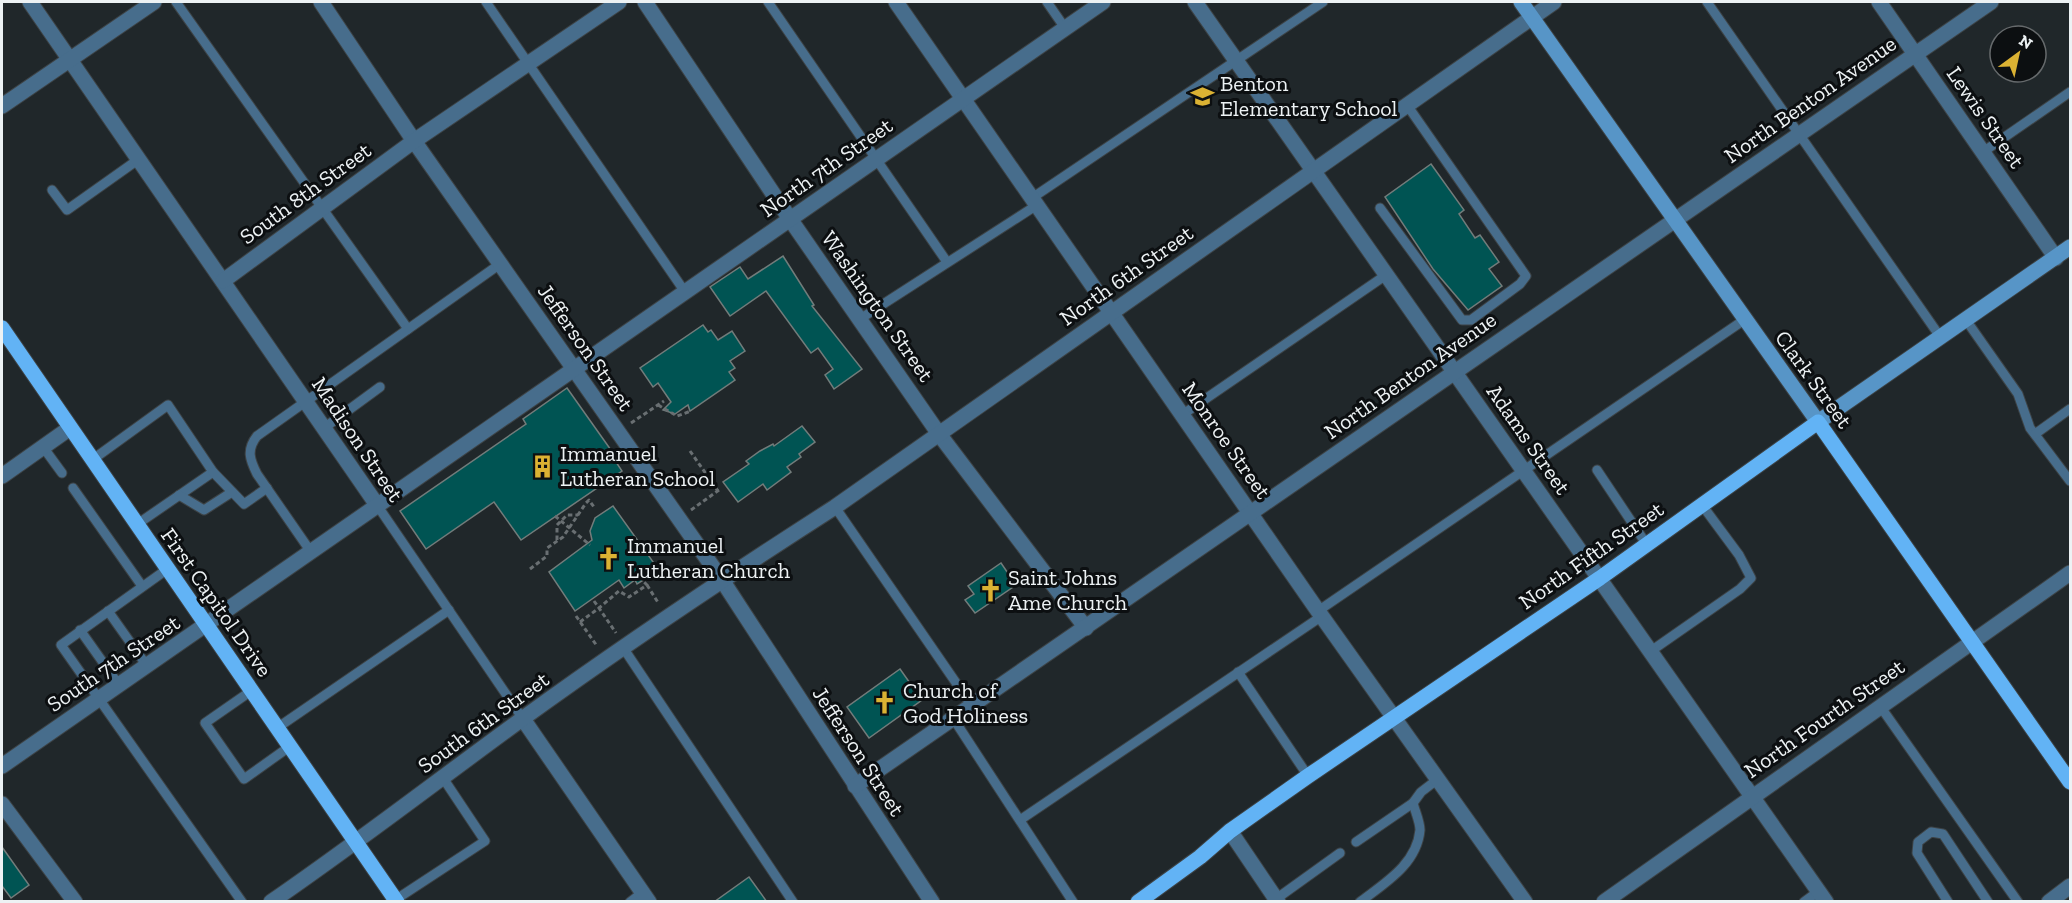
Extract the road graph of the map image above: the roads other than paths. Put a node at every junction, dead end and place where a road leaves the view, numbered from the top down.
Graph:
1 (30, 2) edge
2 (154, 2) edge
3 (176, 2) edge
4 (321, 2) edge
5 (486, 2) edge
6 (619, 2) edge
7 (645, 2) edge
8 (768, 2) edge
9 (896, 2) edge
10 (1047, 2) edge
11 (1103, 2) edge
12 (1195, 2) edge
13 (1323, 2) edge
14 (1521, 2) edge
15 (1554, 2) edge
16 (1707, 2) edge
17 (1880, 2) edge
18 (1991, 2) edge
19 (1532, 17) junction
20 (1065, 28) junction
21 (1915, 54) junction
22 (71, 60) junction
23 (1236, 60) junction
24 (528, 62) junction
25 (2070, 92) edge
26 (963, 99) junction
27 (1407, 105) junction
28 (2, 106) edge
29 (1798, 135) junction
30 (414, 141) junction
31 (1983, 152) junction
32 (139, 159) junction
33 (876, 160) junction
34 (1313, 170) junction
35 (52, 190) dead end
36 (1034, 201) junction
37 (1380, 208) dead end
38 (321, 209) junction
39 (790, 219) junction
40 (1674, 221) junction
41 (2070, 248) edge
42 (2056, 258) junction
43 (947, 262) junction
44 (500, 264) junction
45 (1386, 275) junction
46 (223, 281) junction
47 (685, 292) junction
48 (1111, 313) junction
49 (860, 319) junction
50 (1744, 320) junction
51 (1966, 320) junction
52 (2, 328) edge
53 (408, 329) junction
54 (1941, 338) junction
55 (574, 370) junction
56 (1455, 372) junction
57 (380, 387) dead end
58 (305, 401) junction
59 (2070, 409) edge
60 (1182, 415) junction
61 (1818, 422) junction
62 (70, 428) junction
63 (324, 428) junction
64 (939, 434) junction
65 (2035, 434) junction
66 (43, 447) junction
67 (92, 460) junction
68 (1596, 470) dead end
69 (213, 472) junction
70 (1525, 472) junction
71 (62, 473) dead end
72 (2, 476) edge
73 (2070, 481) edge
74 (73, 488) dead end
75 (267, 488) junction
76 (232, 492) junction
77 (180, 495) junction
78 (377, 505) junction
79 (1702, 505) junction
80 (835, 507) junction
81 (1250, 513) junction
82 (136, 525) junction
83 (1647, 545) junction
84 (311, 552) junction
85 (166, 570) junction
86 (2070, 573) edge
87 (1600, 579) junction
88 (722, 580) junction
89 (142, 586) junction
90 (449, 610) junction
91 (108, 611) junction
92 (1320, 613) junction
93 (205, 627) junction
94 (1086, 628) junction
95 (80, 630) junction
96 (1972, 642) junction
97 (624, 649) junction
98 (1651, 651) junction
99 (147, 666) junction
100 (1238, 672) junction
101 (119, 685) junction
102 (251, 691) junction
103 (99, 698) junction
104 (972, 705) junction
105 (1880, 706) junction
106 (1394, 717) junction
107 (953, 718) junction
108 (523, 719) junction
109 (277, 728) junction
110 (290, 747) junction
111 (2, 766) edge
112 (1308, 776) junction
113 (443, 778) junction
114 (1438, 779) junction
115 (2070, 782) edge
116 (855, 786) junction
117 (1753, 795) junction
118 (1413, 803) junction
119 (2, 804) edge
120 (1020, 820) junction
121 (1230, 831) junction
122 (1356, 842) dead end
123 (356, 843) junction
124 (1340, 853) dead end
125 (2070, 886) edge
126 (1822, 896) edge
127 (646, 897) edge
128 (1277, 900) edge
129 (395, 901) edge
130 (75, 902) edge
131 (242, 902) edge
132 (272, 902) edge
133 (630, 902) edge
134 (793, 902) edge
135 (932, 902) edge
136 (1073, 902) edge
137 (1138, 902) edge
138 (1360, 902) edge
139 (1525, 902) edge
140 (1604, 902) edge
141 (1804, 902) edge
142 (1948, 902) edge
143 (1988, 902) edge
144 (2018, 902) edge
145 (2049, 902) edge

1 - 22 street, Madison Street
2 - 22 street
3 - 38 lane
4 - 30 street, Jefferson Street
5 - 24 lane
6 - 24 street, South 8th Street
7 - 39 street, Washington Street
8 - 33 lane
9 - 26 street, Monroe Street
10 - 20 lane
11 - 20 street, North 7th Street
12 - 23 street, Adams Street
13 - 23 lane
14 - 19 main road, Clark Street
15 - 19 street, North 6th Street
16 - 29 lane
17 - 21 street, Lewis Street
18 - 21 street, North Benton Avenue
19 - 27 street, North 6th Street
19 - 40 main road, Clark Street
20 - 26 street, North 7th Street
21 - 29 street, North Benton Avenue
21 - 31 street, Lewis Street
22 - 28 street
22 - 32 street, Madison Street
23 - 34 street, Adams Street
23 - 36 lane
24 - 30 street, South 8th Street
24 - 47 lane
25 - 31 lane
26 - 33 street, North 7th Street
26 - 36 street, Monroe Street
27 - 34 street, North 6th Street
27 - 37 lane
29 - 40 street, North Benton Avenue
29 - 54 lane
30 - 38 street, South 8th Street
30 - 44 street, Jefferson Street
31 - 42 street, Lewis Street
32 - 35 lane
32 - 46 street, Madison Street
33 - 39 street, North 7th Street
33 - 43 lane
34 - 45 street, Adams Street
34 - 48 street, North 6th Street
36 - 43 lane
36 - 48 street, Monroe Street
38 - 46 street, South 8th Street
38 - 53 lane
39 - 47 street, North 7th Street
39 - 49 street, Washington Street
40 - 50 main road, Clark Street
40 - 56 street, North Benton Avenue
41 - 42 main road, North Fifth Street
42 - 51 main road, North Fifth Street
43 - 49 lane
44 - 53 lane
44 - 55 street, Jefferson Street
45 - 56 street, Adams Street
45 - 60 lane
46 - 58 street, Madison Street
47 - 55 street, North 7th Street
48 - 60 street, Monroe Street
48 - 64 street, North 6th Street
49 - 64 street, Washington Street
50 - 61 main road, Clark Street
50 - 70 lane
51 - 54 main road, North Fifth Street
51 - 65 lane
52 - 62 main road, First Capitol Drive
53 - 58 lane
54 - 61 main road, North Fifth Street
55 - 78 street, South 7th Street
55 - 88 street, Jefferson Street
56 - 70 street, Adams Street
56 - 81 street, North Benton Avenue
57 - 63 lane
58 - 63 street, Madison Street
58 - 75 lane
59 - 65 lane
60 - 81 street, Monroe Street
61 - 79 main road, North Fifth Street
61 - 96 main road, Clark Street
62 - 66 street
62 - 67 main road, First Capitol Drive
63 - 78 street, Madison Street
64 - 80 street, North 6th Street
64 - 94 street, Washington Street
65 - 73 lane
66 - 71 lane
66 - 72 street
67 - 69 lane
67 - 82 main road, First Capitol Drive
68 - 83 lane
69 - 76 lane
69 - 77 lane
70 - 87 street, Adams Street
70 - 92 lane
74 - 89 lane
75 - 76 lane
75 - 84 lane
76 - 77 lane
77 - 82 lane
78 - 84 street, South 7th Street
78 - 90 lane, Madison Street
79 - 83 main road, North Fifth Street
79 - 98 lane
80 - 88 street, North 6th Street
80 - 104 lane
81 - 92 street, Monroe Street
81 - 94 street, North Benton Avenue
82 - 85 main road, First Capitol Drive
83 - 87 main road, North Fifth Street
84 - 93 street, South 7th Street
85 - 89 lane
85 - 93 main road, First Capitol Drive
86 - 96 street, North Fourth Street
87 - 98 street, Adams Street
87 - 106 main road, North Fifth Street
88 - 97 street, South 6th Street
88 - 116 street, Jefferson Street
89 - 91 lane
90 - 108 lane, Madison Street
90 - 109 lane
91 - 95 lane
91 - 99 lane
92 - 100 lane
92 - 106 street, Monroe Street
93 - 99 street, South 7th Street
93 - 102 main road, First Capitol Drive
94 - 104 street, North Benton Avenue
95 - 101 lane
95 - 103 lane
96 - 105 street, North Fourth Street
96 - 115 main road, Clark Street
97 - 108 street, South 6th Street
97 - 134 lane
98 - 117 street, Adams Street
99 - 101 street, South 7th Street
100 - 112 lane
100 - 120 lane
101 - 103 street, South 7th Street
102 - 109 main road, First Capitol Drive
102 - 110 lane
103 - 111 street, South 7th Street
103 - 131 lane
104 - 107 street, North Benton Avenue
105 - 117 street, North Fourth Street
105 - 144 lane
106 - 112 main road, North Fifth Street
106 - 114 street, Monroe Street
107 - 116 street, North Benton Avenue
107 - 120 lane
108 - 113 street, South 6th Street
108 - 127 street, Madison Street
109 - 110 main road, First Capitol Drive
110 - 123 main road, First Capitol Drive
112 - 121 main road, North Fifth Street
113 - 123 street, South 6th Street
113 - 129 lane
114 - 118 lane
114 - 139 street, Monroe Street
116 - 135 street, Jefferson Street
117 - 126 street, Adams Street
117 - 140 street, North Fourth Street
118 - 122 lane
118 - 138 lane
119 - 130 street
120 - 136 lane
121 - 128 street
121 - 137 main road, North Fifth Street
123 - 129 main road, First Capitol Drive
123 - 132 street, South 6th Street
124 - 128 lane
125 - 145 street
126 - 141 lane
127 - 133 lane
142 - 143 lane

